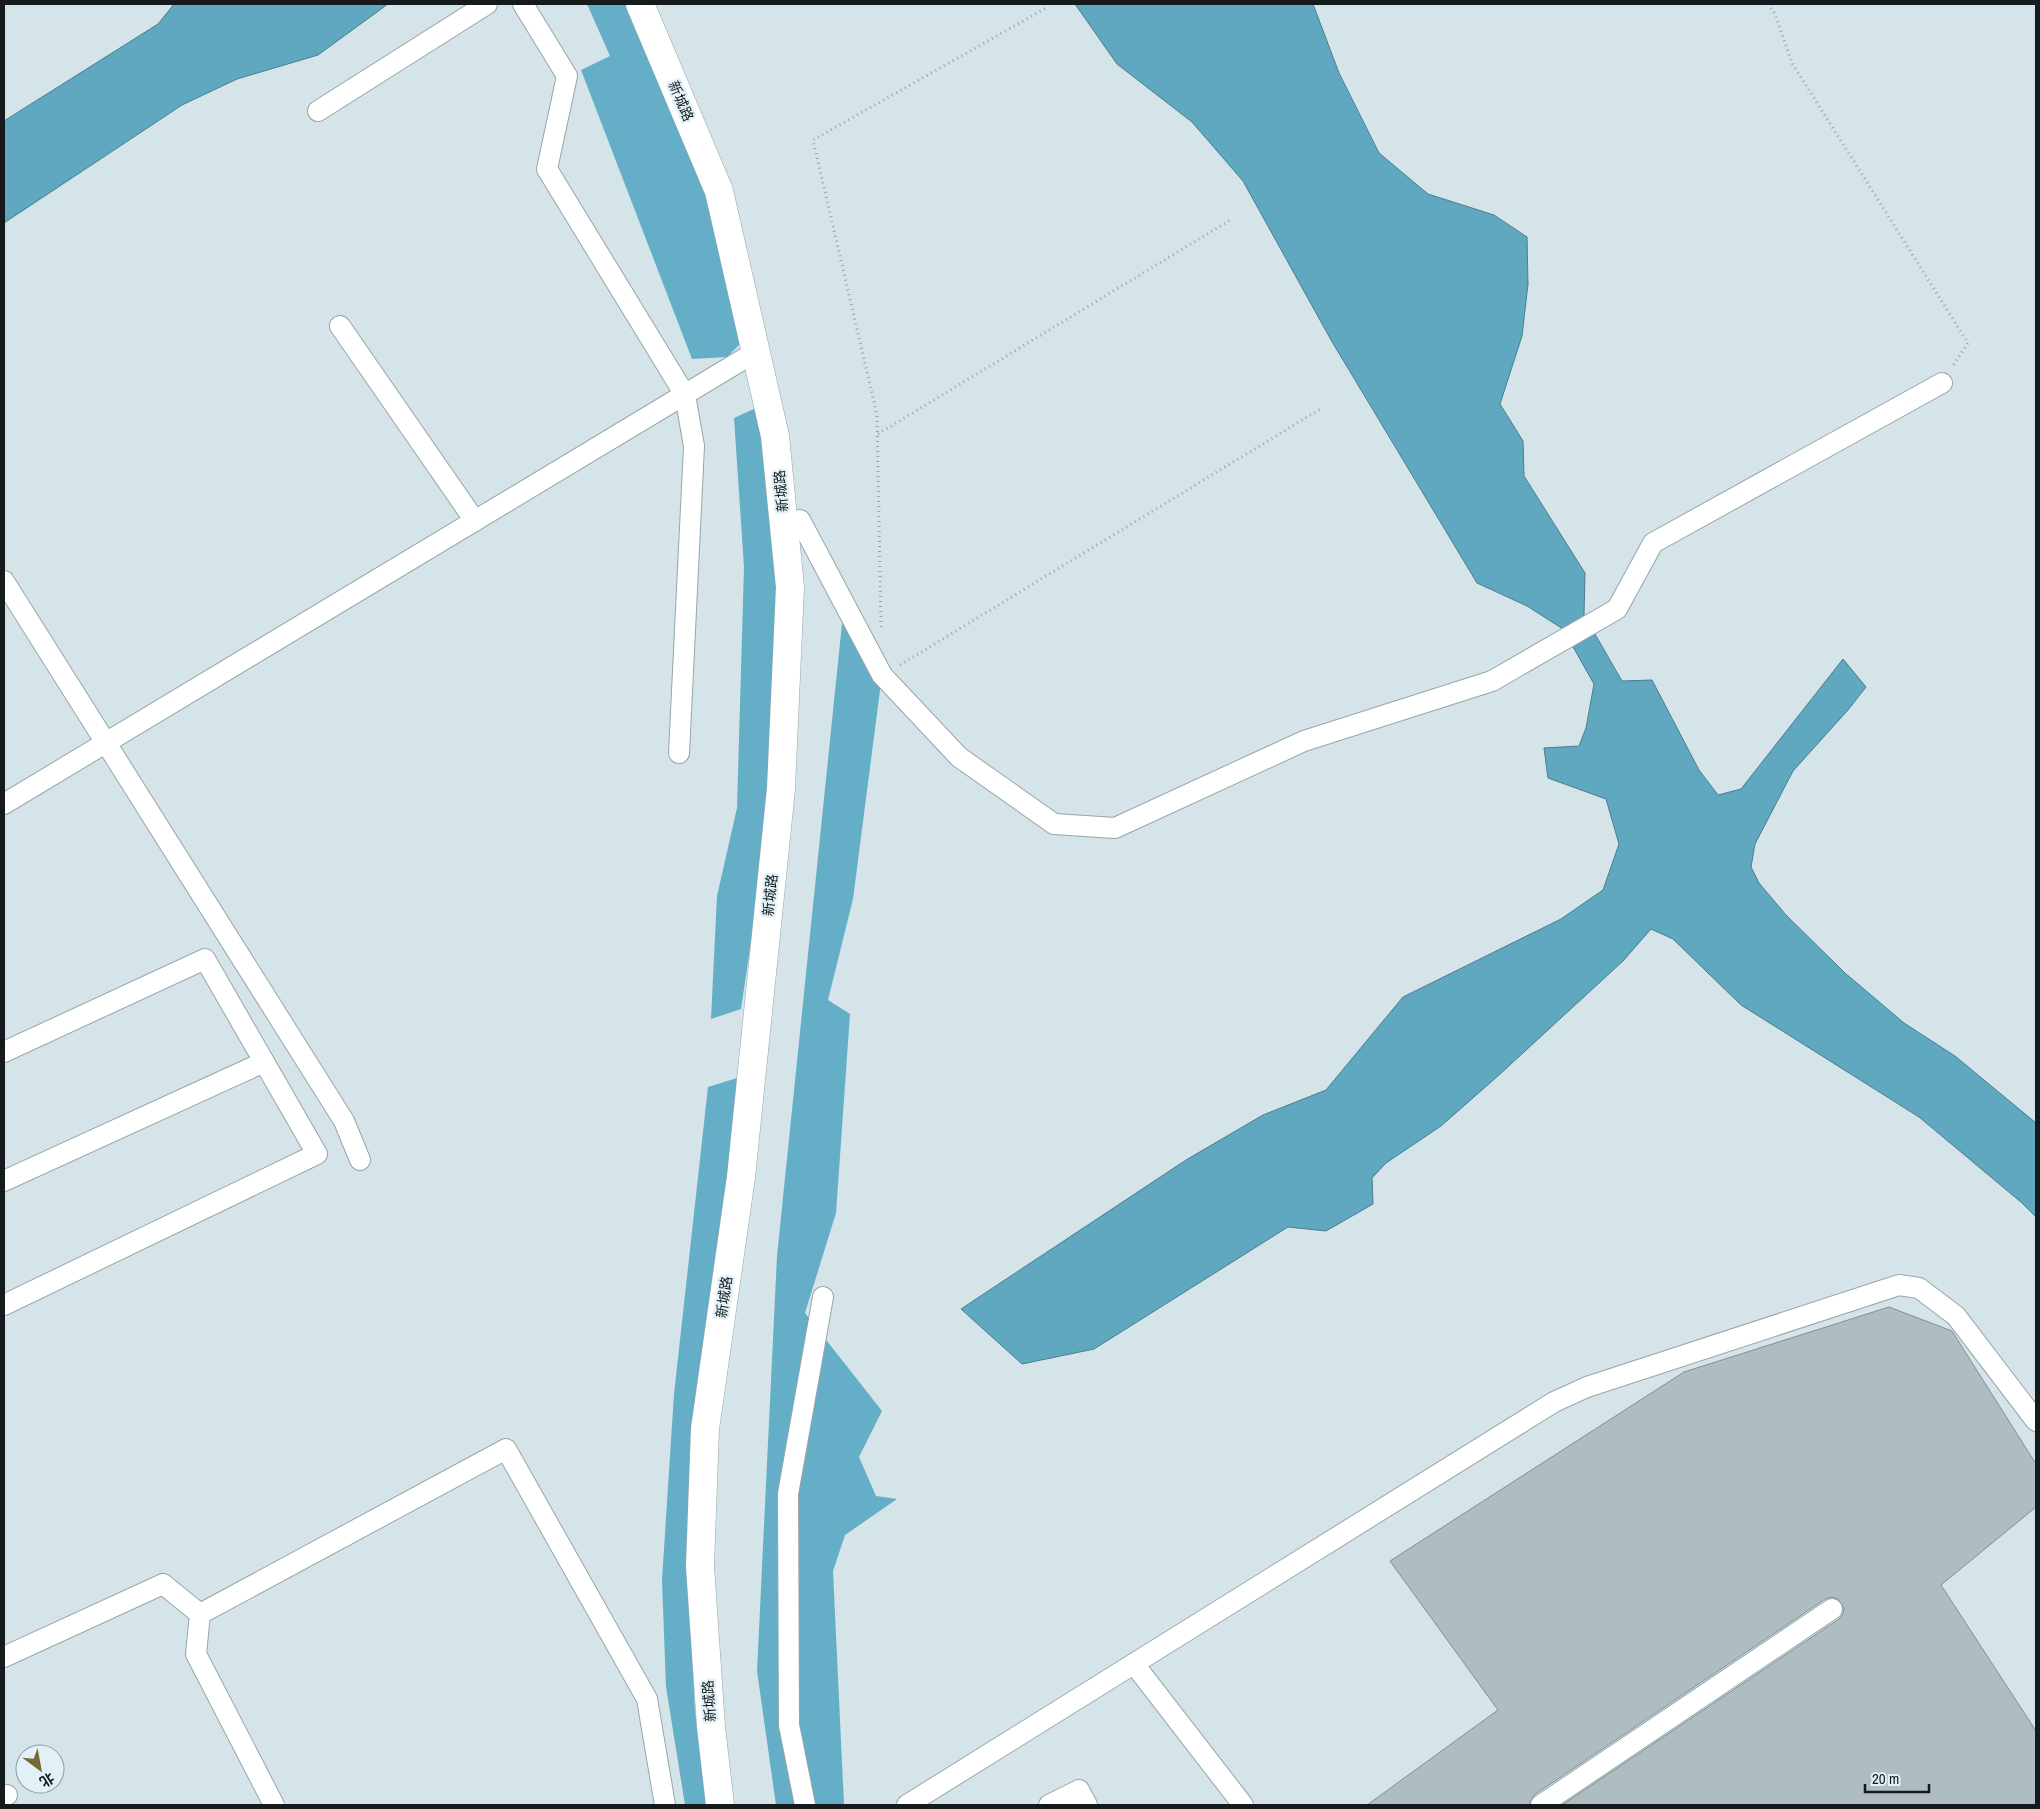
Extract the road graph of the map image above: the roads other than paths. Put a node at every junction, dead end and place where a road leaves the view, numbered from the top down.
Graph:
1 (487, 4) edge
2 (523, 4) edge
3 (640, 4) edge
4 (659, 4) edge
5 (318, 111) dead end
6 (340, 326) dead end
7 (757, 351) junction
8 (1942, 382) road end
9 (685, 395) junction
10 (800, 520) junction
11 (475, 521) junction
12 (4, 582) edge
13 (105, 743) junction
14 (679, 753) dead end
15 (4, 804) edge
16 (4, 1052) edge
17 (264, 1062) junction
18 (360, 1160) dead end
19 (4, 1181) edge
20 (823, 1297) dead end
21 (4, 1305) edge
22 (2036, 1421) edge
23 (1832, 1609) dead end
24 (200, 1614) junction
25 (4, 1657) edge
26 (1134, 1664) junction
27 (274, 1805) edge
28 (665, 1805) edge
29 (720, 1805) edge
30 (737, 1805) edge
31 (805, 1805) edge
32 (907, 1805) edge
33 (1049, 1805) edge
34 (1087, 1805) edge
35 (1243, 1805) edge
36 (1541, 1805) edge

1 - 5 street
2 - 9 street
3 - 7 main road, 新城路
4 - 10 main road, 新城路
6 - 11 street
7 - 9 street
7 - 29 main road, 新城路
8 - 10 street
9 - 11 street
9 - 14 street
10 - 30 main road, 新城路
11 - 13 street
12 - 13 street
13 - 15 street
13 - 18 street
16 - 17 street
17 - 19 street
17 - 21 street
20 - 31 street
22 - 26 street
23 - 36 street
24 - 25 street
24 - 27 street
24 - 28 street
26 - 32 street
26 - 35 street
33 - 34 street

